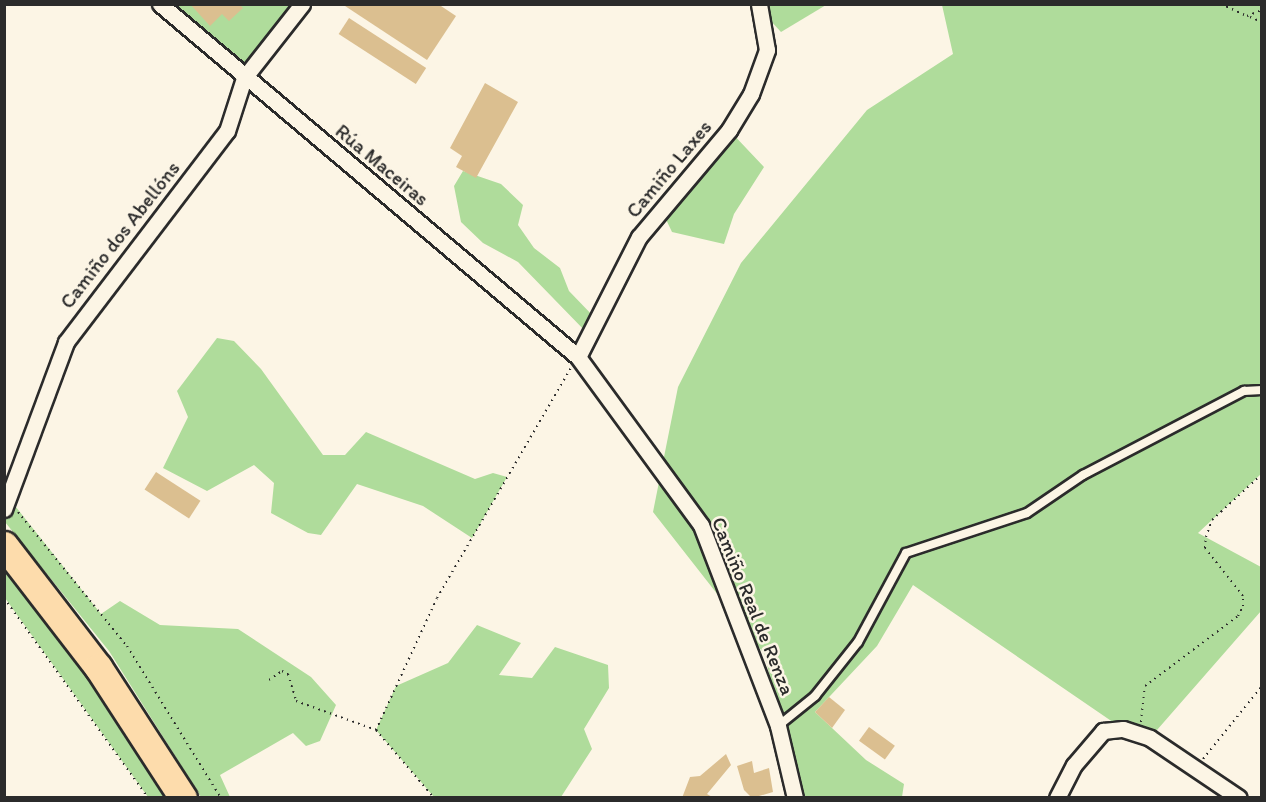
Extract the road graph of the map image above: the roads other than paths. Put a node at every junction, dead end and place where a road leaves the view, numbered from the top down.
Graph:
1 (160, 4) edge
2 (303, 4) edge
3 (759, 4) edge
4 (244, 78) junction
5 (578, 357) junction
6 (1262, 390) edge
7 (7, 503) edge
8 (4, 545) edge
9 (778, 726) junction
10 (183, 798) edge
11 (795, 798) edge
12 (1057, 798) edge
13 (1239, 798) edge

1 - 4 street, Rúa Maceiras
2 - 4 street, Camiño dos Abellóns
3 - 5 street, Camiño Laxes
4 - 5 street, Rúa Maceiras
4 - 7 street, Camiño dos Abellóns
5 - 9 street, Camiño Real de Renza
6 - 9 lane
8 - 10 highway
9 - 11 street, Camiño Real de Renza
12 - 13 street

